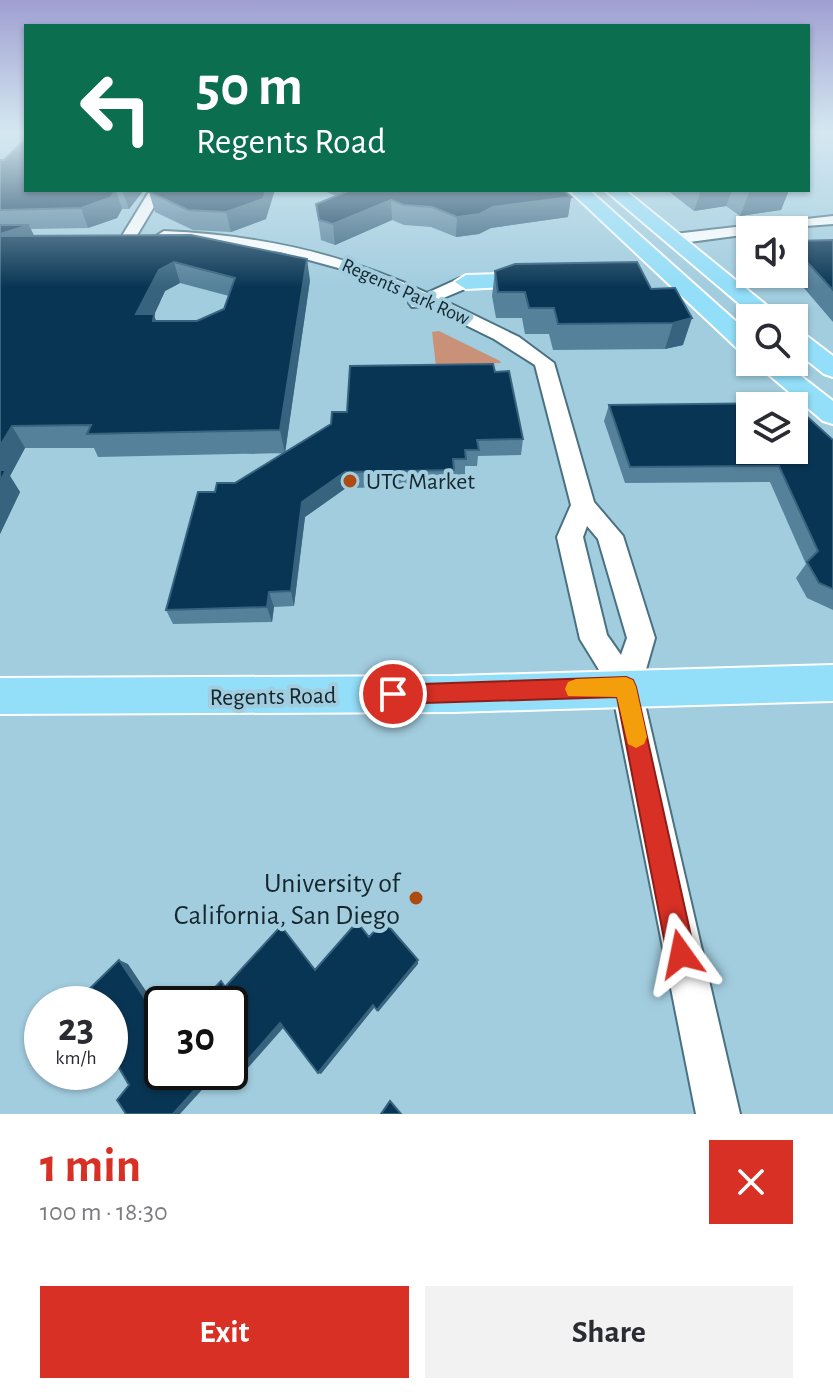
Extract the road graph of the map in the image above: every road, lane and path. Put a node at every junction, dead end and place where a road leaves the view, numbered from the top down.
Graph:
1 (156, 192) edge
2 (580, 192) edge
3 (616, 192) edge
4 (833, 220) edge
5 (833, 234) edge
6 (808, 237) edge
7 (674, 239) junction
8 (736, 246) edge
9 (691, 253) junction
10 (557, 274) edge
11 (641, 276) edge
12 (466, 282) joint
13 (681, 286) junction
14 (420, 302) junction
15 (753, 304) edge
16 (736, 335) edge
17 (808, 349) edge
18 (833, 369) edge
19 (784, 376) edge
20 (833, 415) edge
21 (583, 505) junction
22 (833, 683) edge
23 (626, 687) junction
24 (0, 696) edge
25 (718, 1114) edge

1 - 14 street, Regents Park Row
2 - 13 main road
3 - 7 main road
4 - 7 street
5 - 6 street
7 - 9 main road
8 - 9 street
9 - 15 main road
10 - 12 main road
11 - 13 main road
12 - 14 street
13 - 16 main road
14 - 21 street, Regents Park Row
17 - 18 main road
19 - 20 main road
21 - 23 street
21 - 23 street
22 - 23 main road, Regents Road
23 - 24 main road, Regents Road
23 - 25 street

